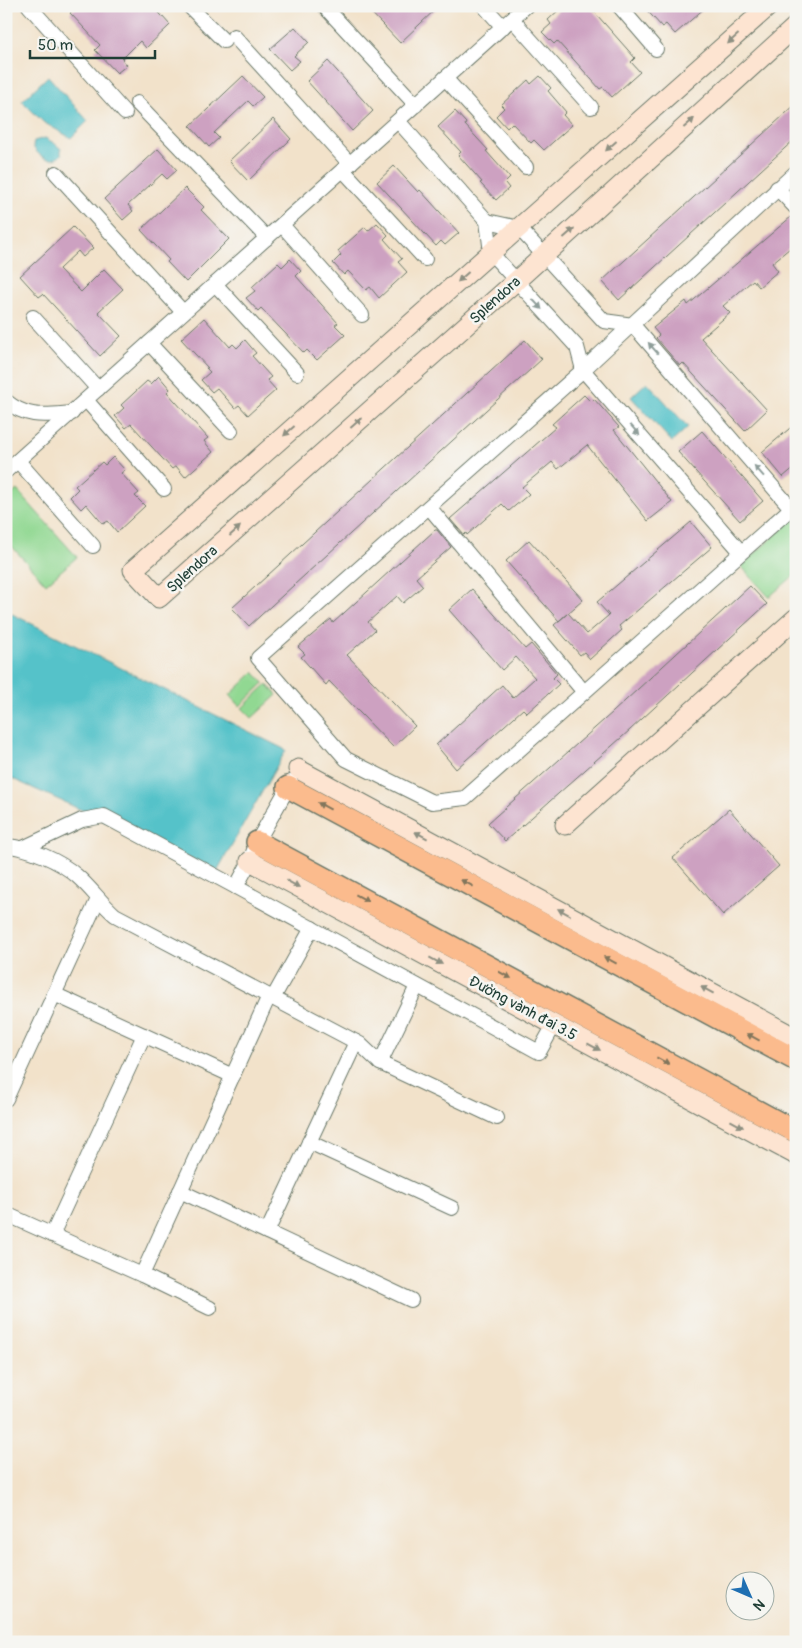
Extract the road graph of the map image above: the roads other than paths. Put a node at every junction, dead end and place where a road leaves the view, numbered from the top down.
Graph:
1 (29, 6) edge
2 (189, 6) edge
3 (324, 6) edge
4 (484, 6) edge
5 (526, 6) edge
6 (619, 6) edge
7 (769, 6) edge
8 (507, 23) junction
9 (796, 26) edge
10 (656, 49) dead end
11 (445, 78) junction
12 (137, 103) dead end
13 (416, 105) junction
14 (591, 107) dead end
15 (125, 113) dead end
16 (398, 121) junction
17 (347, 167) junction
18 (526, 168) dead end
19 (796, 172) edge
20 (56, 173) dead end
21 (778, 188) junction
22 (796, 208) edge
23 (487, 221) junction
24 (282, 225) junction
25 (519, 228) junction
26 (267, 238) junction
27 (490, 253) junction
28 (545, 255) junction
29 (425, 260) dead end
30 (516, 281) junction
31 (215, 284) junction
32 (184, 312) junction
33 (362, 314) dead end
34 (33, 317) dead end
35 (631, 325) junction
36 (149, 343) junction
37 (583, 370) junction
38 (297, 373) dead end
39 (98, 389) junction
40 (86, 400) junction
41 (6, 401) edge
42 (72, 413) junction
43 (232, 431) dead end
44 (18, 461) junction
45 (6, 471) edge
46 (164, 489) dead end
47 (793, 506) edge
48 (429, 507) junction
49 (93, 546) dead end
50 (741, 552) junction
51 (796, 618) edge
52 (584, 692) junction
53 (293, 778) junction
54 (565, 825) dead end
55 (6, 846) edge
56 (23, 848) junction
57 (254, 851) junction
58 (236, 887) junction
59 (98, 899) junction
60 (312, 928) junction
61 (417, 986) junction
62 (54, 994) junction
63 (271, 997) junction
64 (554, 1025) junction
65 (144, 1035) junction
66 (796, 1038) edge
67 (356, 1042) junction
68 (796, 1060) edge
69 (380, 1063) junction
70 (233, 1076) junction
71 (6, 1099) edge
72 (497, 1118) dead end
73 (796, 1132) edge
74 (309, 1142) junction
75 (796, 1155) edge
76 (180, 1191) junction
77 (452, 1208) dead end
78 (6, 1214) edge
79 (267, 1232) junction
80 (52, 1235) junction
81 (142, 1275) junction
82 (411, 1300) dead end
83 (210, 1308) dead end

1 - 15 street
2 - 17 street
3 - 13 street
4 - 8 street
5 - 8 street
6 - 10 street
7 -> 25 street, Splendora
8 - 11 street
8 - 14 street
28 -> 9 street, Splendora
11 - 13 street
11 - 18 street
12 - 26 street
13 - 16 street
16 - 17 street
16 - 23 street
17 - 24 street
17 - 29 street
19 - 21 street
20 - 32 street
21 - 22 street
21 - 35 street
23 - 25 street
23 - 27 street
24 - 26 street
24 - 33 street
25 - 27 street, Splendora
25 - 28 street
26 - 31 street
27 - 30 street
27 -> 30 street, Splendora
28 - 30 street, Splendora
28 - 35 street
30 -> 37 street
31 - 32 street
31 - 38 street
32 - 36 street
34 - 39 street
35 - 37 street
47 -> 35 street
36 - 39 street
36 - 43 street
37 - 48 street
37 -> 50 street
39 - 40 street
40 - 42 street
40 - 46 street
41 - 42 street
42 - 44 street
44 - 45 street
44 - 49 street
47 - 50 street
48 - 52 street
48 - 52 street
50 - 52 street
51 - 54 street
53 - 57 street
66 -> 53 street
68 -> 53 main road
55 - 56 street
56 - 58 street
56 - 59 street
57 - 58 street
57 -> 64 street, Đường vành đai 3.5
57 -> 73 main road, Đường vành đai 3.5
58 - 60 street
59 - 62 street
59 - 63 street
60 - 61 street
60 - 63 street
61 - 64 street
61 - 69 street
62 - 65 street
62 - 71 street
63 - 67 street
63 - 70 street
64 -> 75 street, Đường vành đai 3.5
65 - 70 street
65 - 80 street
67 - 69 street
67 - 74 street
69 - 72 street
70 - 76 street
74 - 77 street
74 - 79 street
76 - 79 street
76 - 81 street
78 - 80 street
79 - 82 street
80 - 81 street
81 - 83 street

